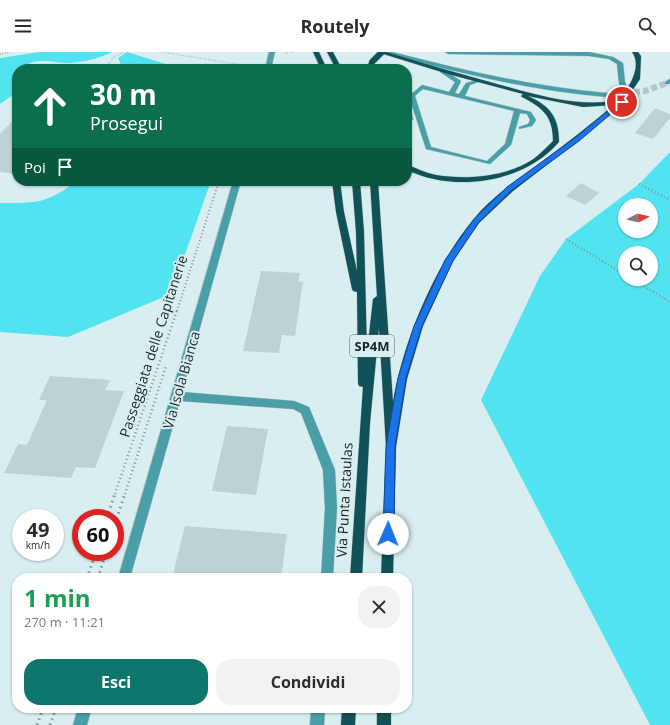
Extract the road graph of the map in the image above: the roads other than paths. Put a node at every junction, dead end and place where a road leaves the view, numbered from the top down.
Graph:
1 (316, 52) edge
2 (330, 52) edge
3 (382, 52) edge
4 (448, 52) edge
5 (273, 53) edge
6 (637, 53) edge
7 (270, 64) edge
8 (322, 64) edge
9 (337, 64) edge
10 (371, 64) edge
11 (442, 71) junction
12 (476, 81) junction
13 (510, 89) junction
14 (412, 94) edge
15 (415, 94) junction
16 (451, 94) junction
17 (607, 95) tunnel mouth
18 (460, 97) junction
19 (625, 98) junction
20 (517, 110) junction
21 (521, 128) dead end
22 (412, 169) edge
23 (236, 186) edge
24 (337, 186) edge
25 (356, 186) edge
26 (374, 186) edge
27 (380, 268) junction
28 (361, 318) junction
29 (177, 396) junction
30 (365, 423) junction
31 (391, 447) junction
32 (125, 573) edge
33 (326, 573) edge
34 (356, 573) edge
35 (387, 573) edge
36 (84, 713) edge
37 (318, 713) edge
38 (349, 713) edge
39 (384, 713) edge
40 (80, 725) edge
41 (317, 725) edge
42 (348, 725) edge
43 (384, 725) edge

1 - 8 main road
2 - 9 main road
3 - 10 main road, bridge
3 - 11 main road
3 - 17 street
4 - 19 street
5 - 7 street
6 - 19 main road
11 - 12 main road
11 - 16 street
12 - 13 main road
12 - 18 street
13 - 19 main road
13 - 22 main road
14 - 15 street
15 - 16 street
15 - 20 street
16 - 18 street
18 - 20 street
19 - 31 main road
20 - 21 street
23 - 29 street, Via Isola Bianca
24 - 28 main road
25 - 28 main road
26 - 27 main road, SP4M
27 - 30 main road, SP4M
27 - 31 main road, SP4M
28 - 30 main road
29 - 32 street, Via Isola Bianca
29 - 33 street
30 - 34 main road, Via Punta Istaulas
31 - 35 main road
36 - 40 street
37 - 41 street
38 - 42 main road
39 - 43 main road

